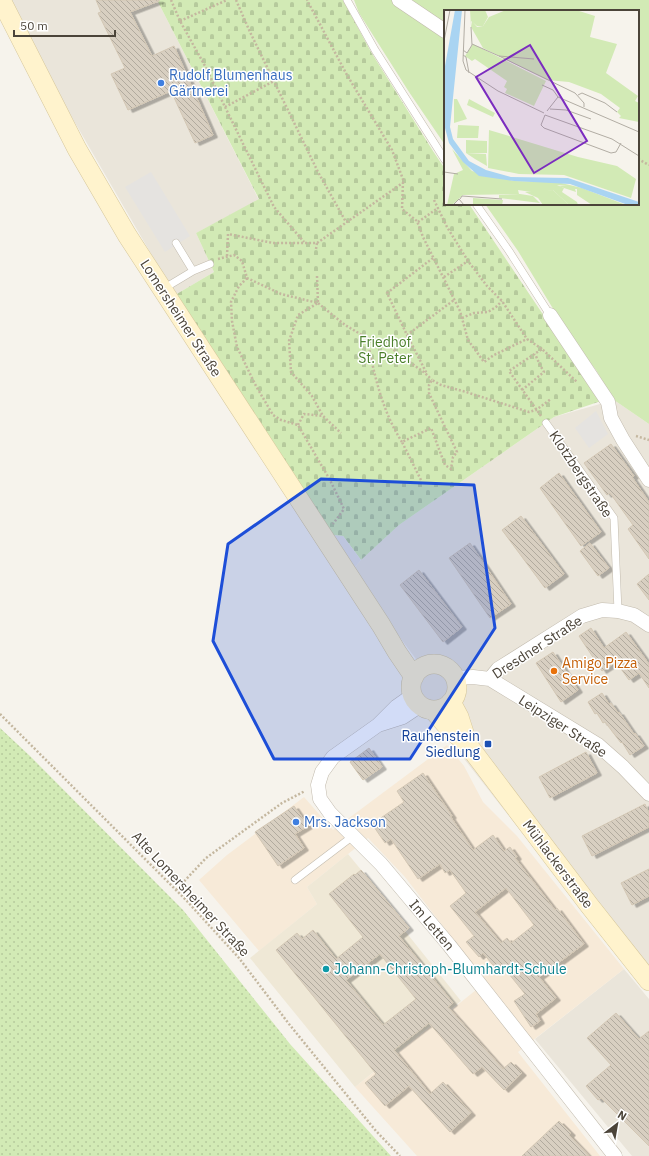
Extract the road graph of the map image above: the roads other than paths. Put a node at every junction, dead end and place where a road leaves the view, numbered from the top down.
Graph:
1 (1, 0) edge
2 (347, 0) edge
3 (399, 0) edge
4 (444, 30) edge
5 (444, 158) edge
6 (477, 205) edge
7 (176, 243) dead end
8 (210, 264) road end
9 (193, 271) junction
10 (162, 289) junction
11 (550, 315) joint
12 (546, 423) road end
13 (649, 480) edge
14 (618, 611) junction
15 (649, 625) edge
16 (421, 671) junction
17 (454, 678) junction
18 (490, 679) junction
19 (451, 702) junction
20 (422, 704) junction
21 (468, 745) junction
22 (649, 794) edge
23 (353, 836) junction
24 (294, 880) dead end
25 (649, 981) edge
26 (615, 1156) edge

1 - 10 street, Lomersheimer Straße
2 - 5 lane
3 - 4 street
6 - 11 lane
7 - 9 lane
8 - 9 lane
9 - 10 lane
10 - 16 street, Lomersheimer Straße
11 - 13 street
12 - 14 lane, Klotzbergstraße
14 - 15 street
14 - 18 street, Dresdner Straße
16 - 17 street
16 - 20 street
17 - 18 street, Dresdner Straße
17 - 19 street
18 - 22 street, Leipziger Straße
19 - 20 street
19 - 21 street, Mühlackerstraße
20 - 21 street, Mühlackerstraße
20 - 23 street, Im Letten
21 - 25 street, Mühlackerstraße
23 - 24 lane
23 - 26 street, Im Letten

